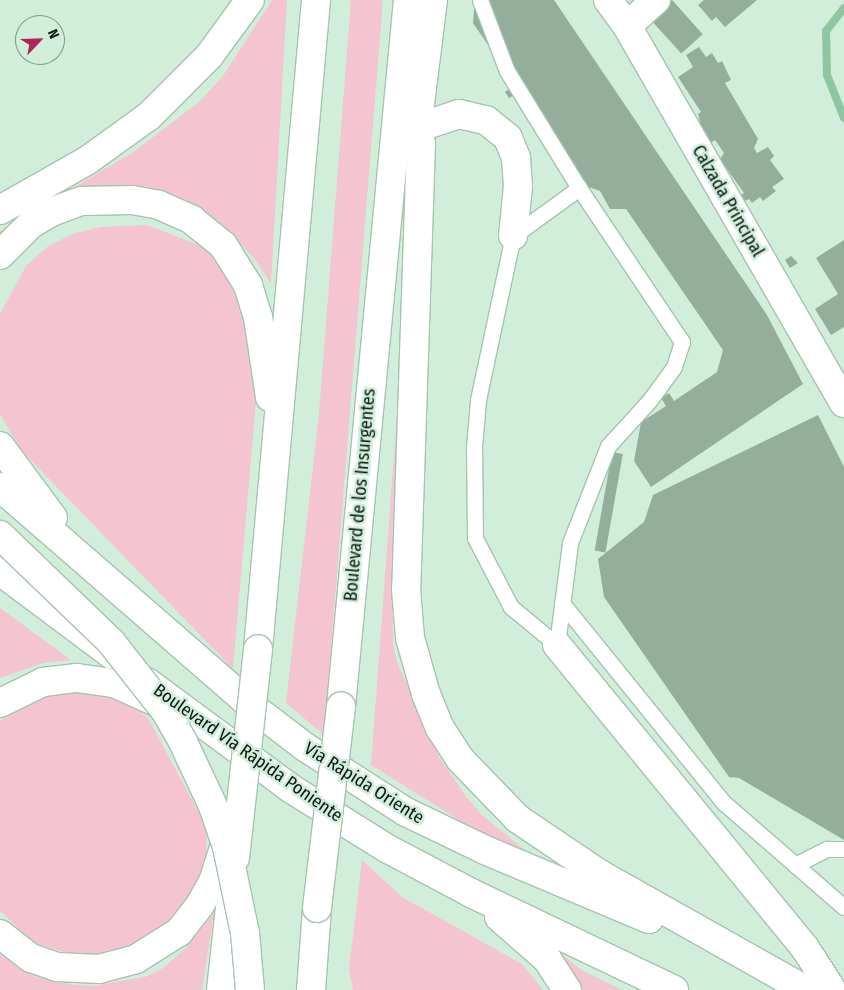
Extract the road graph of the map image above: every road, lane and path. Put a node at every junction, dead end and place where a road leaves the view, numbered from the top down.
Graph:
1 (250, 0) edge
2 (316, 0) edge
3 (408, 0) edge
4 (433, 0) edge
5 (480, 0) edge
6 (608, 0) edge
7 (656, 0) edge
8 (627, 26) junction
9 (417, 128) junction
10 (579, 188) junction
11 (0, 210) edge
12 (513, 236) junction
13 (0, 255) edge
14 (844, 403) edge
15 (276, 445) junction
16 (0, 446) edge
17 (0, 487) edge
18 (0, 535) edge
19 (84, 560) junction
20 (0, 571) edge
21 (562, 603) junction
22 (557, 645) junction
23 (0, 703) edge
24 (222, 738) junction
25 (844, 849) edge
26 (795, 865) junction
27 (222, 885) junction
28 (471, 893) junction
29 (844, 908) edge
30 (0, 934) edge
31 (313, 983) edge
32 (798, 986) edge
33 (222, 990) edge
34 (250, 990) edge
35 (567, 990) edge
36 (674, 990) edge
37 (832, 990) edge

1 - 11 main road
2 - 15 main road
3 - 31 main road, Boulevard de los Insurgentes, bridge
4 - 9 main road
5 - 10 lane
6 - 8 main road, Calzada Principal
7 - 8 main road
8 - 14 main road, Calzada Principal
9 - 12 main road
9 - 32 main road
10 - 12 lane
10 - 21 lane
12 - 22 lane
13 - 15 main road
15 - 27 main road, bridge
16 - 19 main road
17 - 19 main road, Vía Rápida Oriente
18 - 34 main road, bridge
19 - 32 main road, Vía Rápida Oriente
20 - 24 main road, Boulevard Vía Rápida Poniente
21 - 22 lane
21 - 26 lane
22 - 37 main road
23 - 24 main road
24 - 28 main road, Boulevard Vía Rápida Poniente
25 - 26 lane
26 - 29 lane
27 - 30 main road
27 - 33 main road
28 - 35 main road
28 - 36 main road, Boulevard Vía Rápida Poniente

